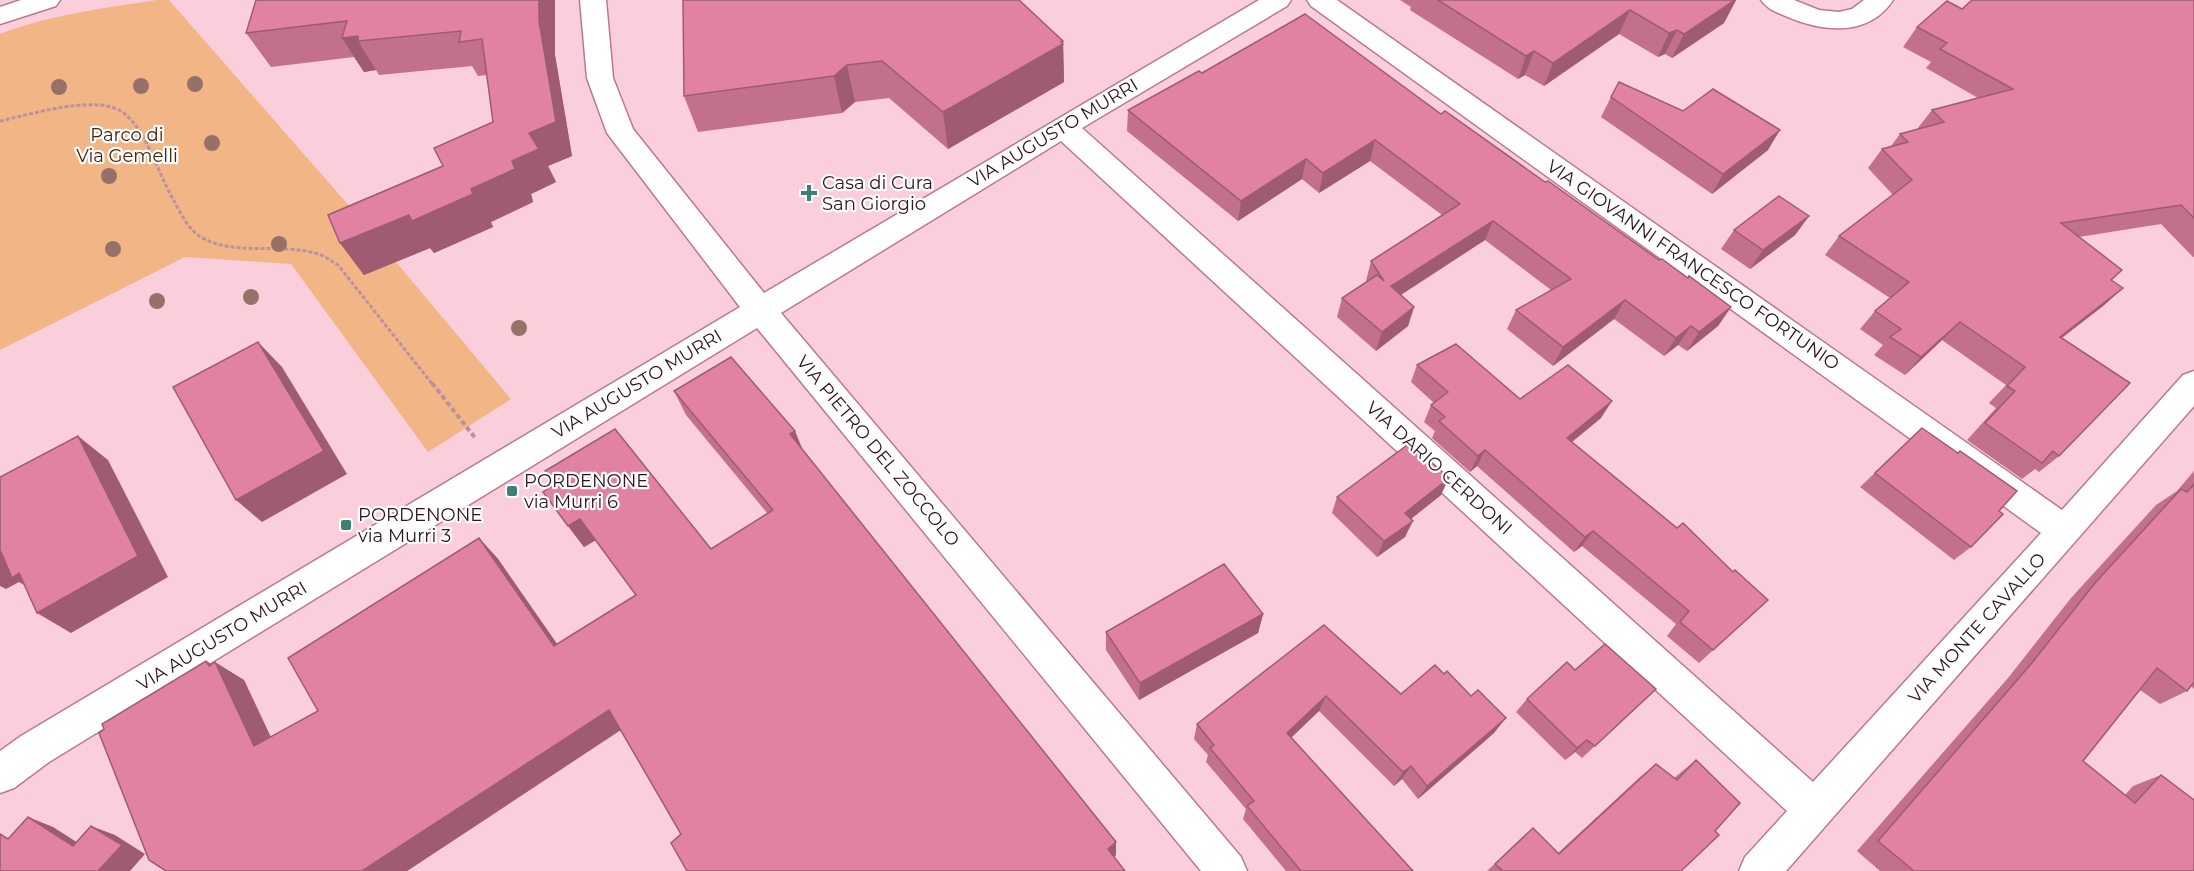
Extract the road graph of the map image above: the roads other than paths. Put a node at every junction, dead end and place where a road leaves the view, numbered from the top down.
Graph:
1 (47, 0) edge
2 (593, 0) edge
3 (1278, 0) edge
4 (1320, 0) edge
5 (1774, 0) edge
6 (1880, 0) edge
7 (0, 16) edge
8 (1063, 127) junction
9 (760, 310) junction
10 (2194, 384) edge
11 (2065, 531) junction
12 (0, 774) edge
13 (1815, 810) junction
14 (1227, 871) edge
15 (1759, 871) edge

1 - 7 street
2 - 9 street, VIA PIETRO DEL ZOCCOLO
3 - 8 street, VIA AUGUSTO MURRI
4 - 11 street, VIA GIOVANNI FRANCESCO FORTUNIO
5 - 6 street
8 - 9 street, VIA AUGUSTO MURRI
8 - 13 street, VIA DARIO CERDONI
9 - 12 street, VIA AUGUSTO MURRI
9 - 14 street, VIA PIETRO DEL ZOCCOLO
10 - 11 street, VIA MONTE CAVALLO
11 - 13 street, VIA MONTE CAVALLO
13 - 15 street, VIA MONTE CAVALLO

